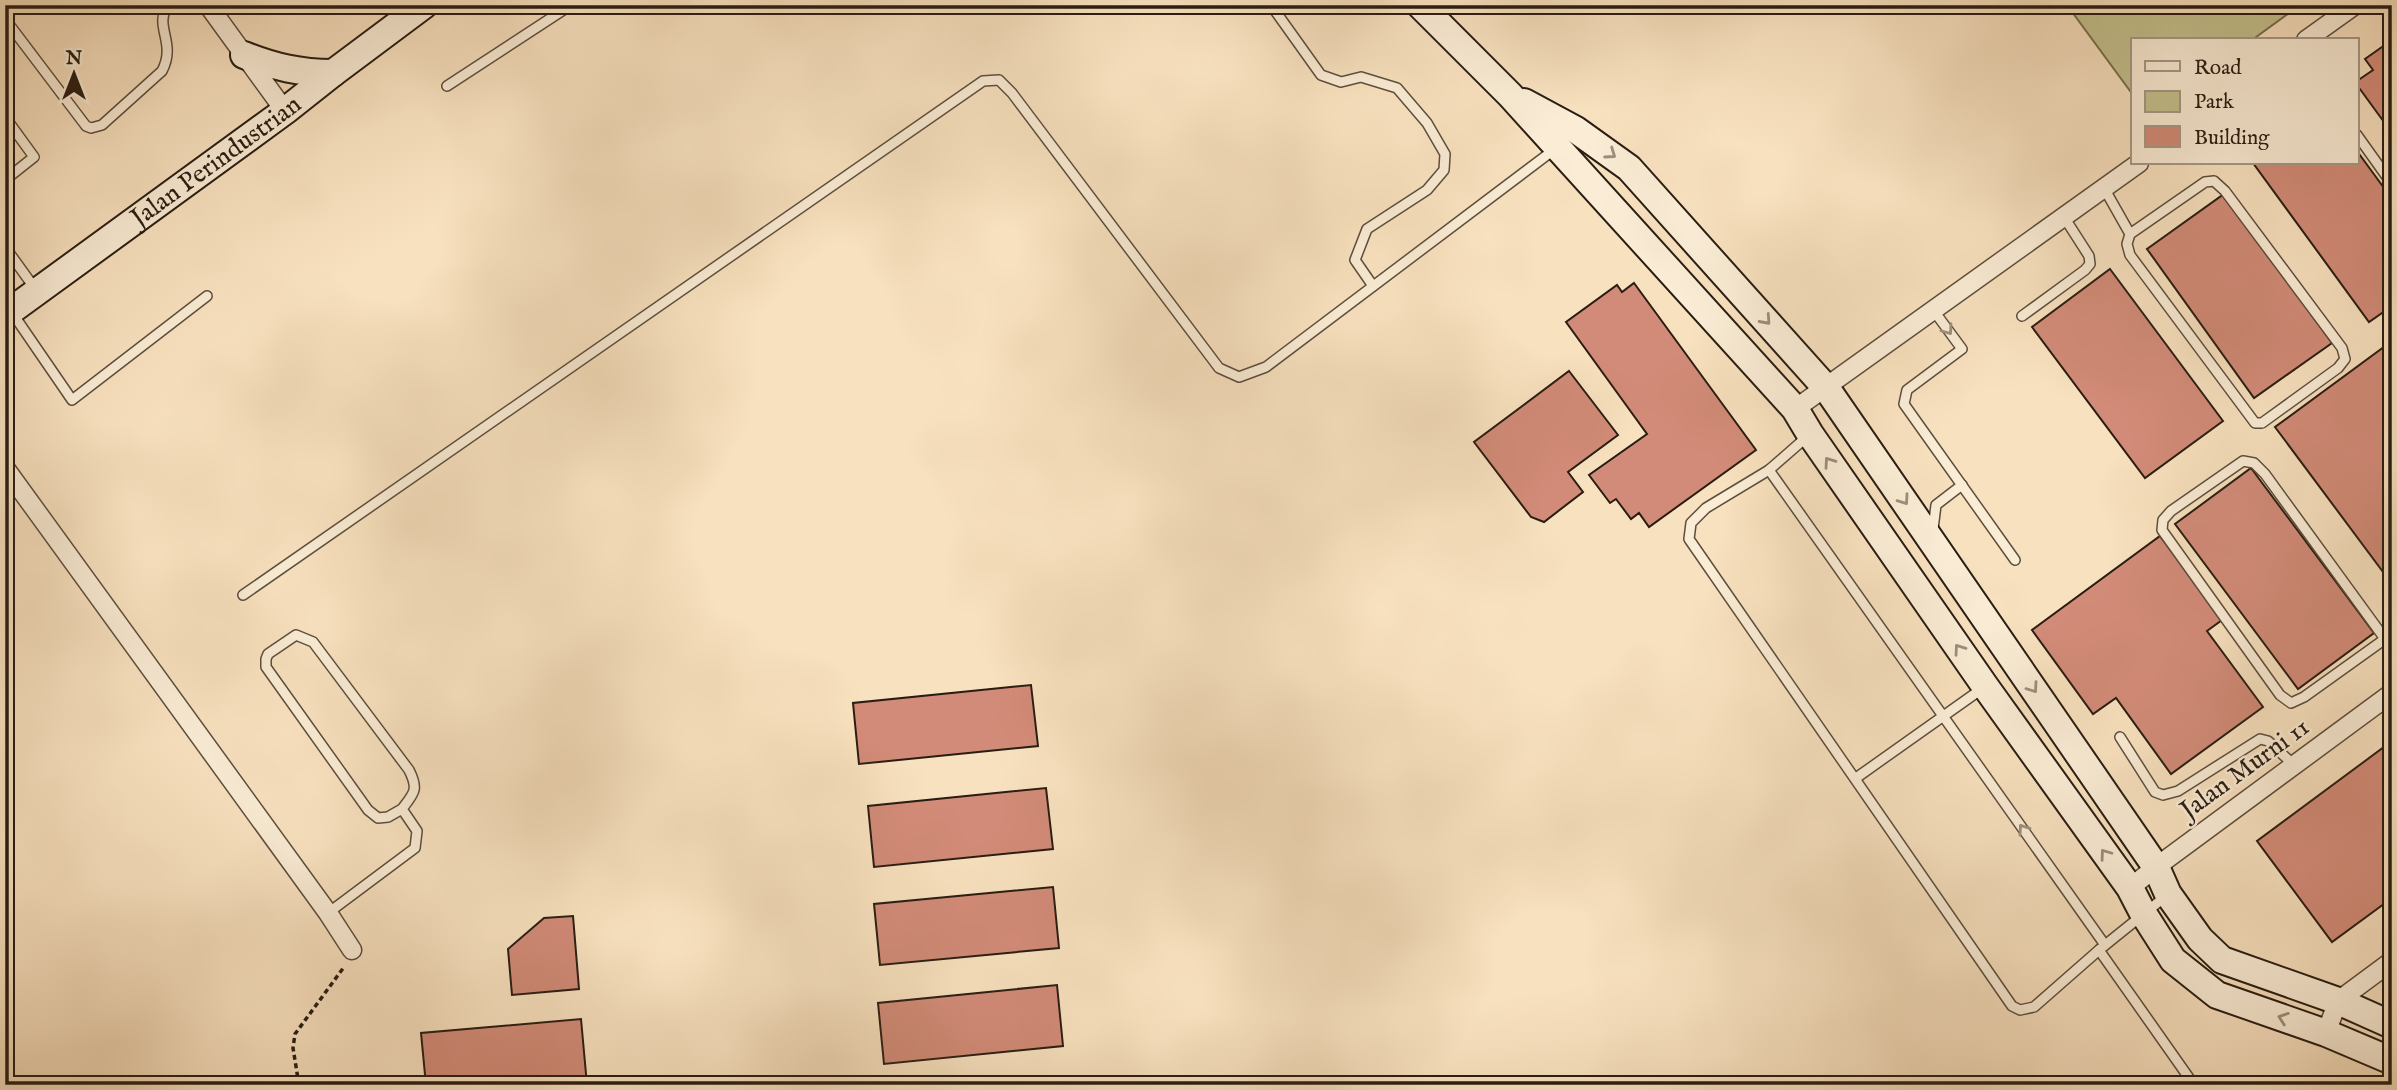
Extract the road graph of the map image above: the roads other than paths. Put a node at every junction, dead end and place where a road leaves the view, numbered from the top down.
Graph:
1 (168, 5) edge
2 (208, 5) edge
3 (424, 5) edge
4 (1270, 5) edge
5 (1420, 5) edge
6 (2355, 5) edge
7 (565, 7) edge
8 (5, 19) edge
9 (2309, 38) edge
10 (244, 55) junction
11 (332, 72) junction
12 (447, 86) dead end
13 (1510, 95) junction
14 (285, 111) junction
15 (5, 117) edge
16 (1576, 130) junction
17 (2358, 136) edge
18 (1556, 148) junction
19 (2138, 164) edge
20 (5, 180) edge
21 (2392, 184) edge
22 (2104, 188) junction
23 (2064, 217) junction
24 (2130, 234) junction
25 (5, 247) edge
26 (1373, 286) junction
27 (37, 292) junction
28 (207, 296) dead end
29 (1934, 311) junction
30 (8, 313) edge
31 (2022, 316) dead end
32 (1827, 388) junction
33 (1795, 409) junction
34 (1810, 434) junction
35 (5, 468) edge
36 (1769, 470) junction
37 (1962, 485) junction
38 (1936, 547) junction
39 (2015, 560) dead end
40 (243, 595) dead end
41 (2385, 639) junction
42 (2392, 648) edge
43 (1985, 686) junction
44 (2392, 693) edge
45 (1941, 715) junction
46 (2120, 737) dead end
47 (2294, 765) junction
48 (1856, 778) junction
49 (402, 809) junction
50 (2156, 867) junction
51 (2130, 888) junction
52 (2168, 894) junction
53 (328, 913) junction
54 (2143, 913) junction
55 (2102, 947) junction
56 (352, 950) road end
57 (2392, 961) edge
58 (2338, 1001) junction
59 (2392, 1025) edge
60 (2326, 1033) junction
61 (2392, 1061) edge
62 (2194, 1085) edge

1 - 8 lane
2 - 10 street
3 - 11 main road, Jalan Perindustrian
4 - 26 lane
5 - 13 main road
6 - 9 street
7 - 12 lane
10 - 11 main road
10 - 14 street
11 - 14 main road, Jalan Perindustrian
13 - 16 main road
13 - 18 main road
14 - 27 main road, Jalan Perindustrian
15 - 20 lane
16 - 18 lane
16 -> 32 main road
17 - 21 lane
18 - 26 lane
18 - 33 main road
19 - 22 street
22 - 23 street
22 - 24 lane
23 - 29 street
23 - 31 lane
24 - 24 lane
25 - 27 lane
26 - 40 lane
27 - 30 main road, Jalan Perindustrian
28 - 30 lane
29 - 32 street
29 -> 37 lane
32 - 33 street
32 -> 38 main road
33 - 34 main road
34 - 36 lane
43 -> 34 main road
35 - 53 street
36 - 45 lane
36 - 48 lane
37 - 38 lane
37 - 39 lane
38 -> 50 main road
41 - 41 lane
41 - 42 lane
43 - 45 lane
51 -> 43 main road
44 - 47 street, Jalan Murni 11
45 - 48 lane
55 -> 45 lane
46 - 47 lane
47 - 50 street, Jalan Murni 11
48 - 55 lane
49 - 49 lane
49 - 53 lane
50 - 51 street, Jalan Murni 11
50 - 52 main road
51 - 54 main road
52 - 54 lane
52 - 58 main road
53 - 56 street
54 - 55 lane
60 -> 54 main road
55 - 62 lane
57 - 58 street
58 - 59 main road
58 - 60 street
60 - 61 main road

